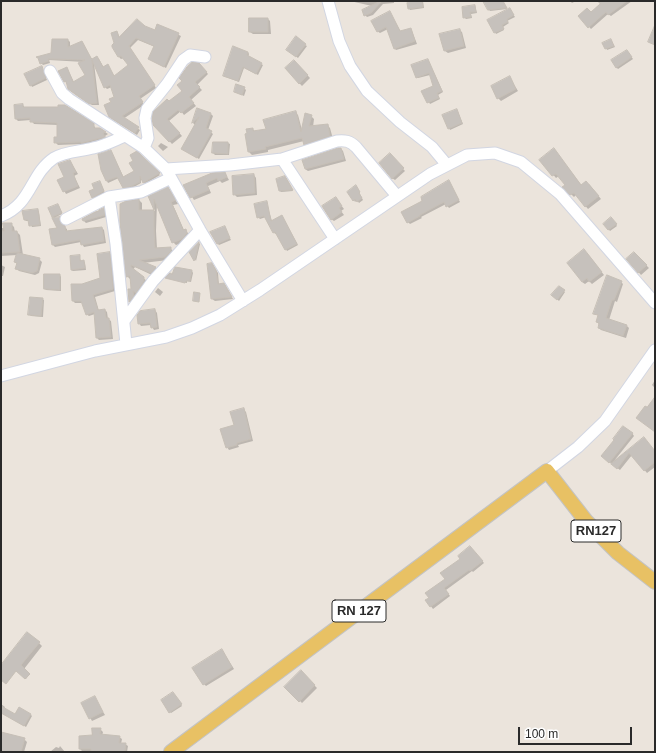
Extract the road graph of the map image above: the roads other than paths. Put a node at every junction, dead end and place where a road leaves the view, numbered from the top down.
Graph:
1 (328, 1) edge
2 (205, 57) dead end
3 (50, 70) dead end
4 (125, 136) junction
5 (144, 148) junction
6 (282, 159) junction
7 (447, 165) junction
8 (168, 174) junction
9 (398, 196) junction
10 (109, 198) junction
11 (1, 216) edge
12 (66, 219) dead end
13 (200, 230) junction
14 (334, 240) junction
15 (243, 300) junction
16 (655, 303) edge
17 (124, 321) junction
18 (126, 344) junction
19 (655, 350) edge
20 (1, 376) edge
21 (547, 471) junction
22 (655, 582) edge
23 (171, 752) edge

1 - 7 street
2 - 5 street
3 - 4 street
4 - 5 street
4 - 11 street
5 - 8 street
6 - 8 street
6 - 9 street
6 - 14 street
7 - 9 street
7 - 16 street
8 - 10 street
8 - 13 street
9 - 14 street
10 - 12 street
10 - 17 street
13 - 15 street
13 - 17 street
14 - 15 street
15 - 18 street
17 - 18 street
18 - 20 street
19 - 21 street
21 - 22 main road, RN127
21 - 23 main road, RN 127

